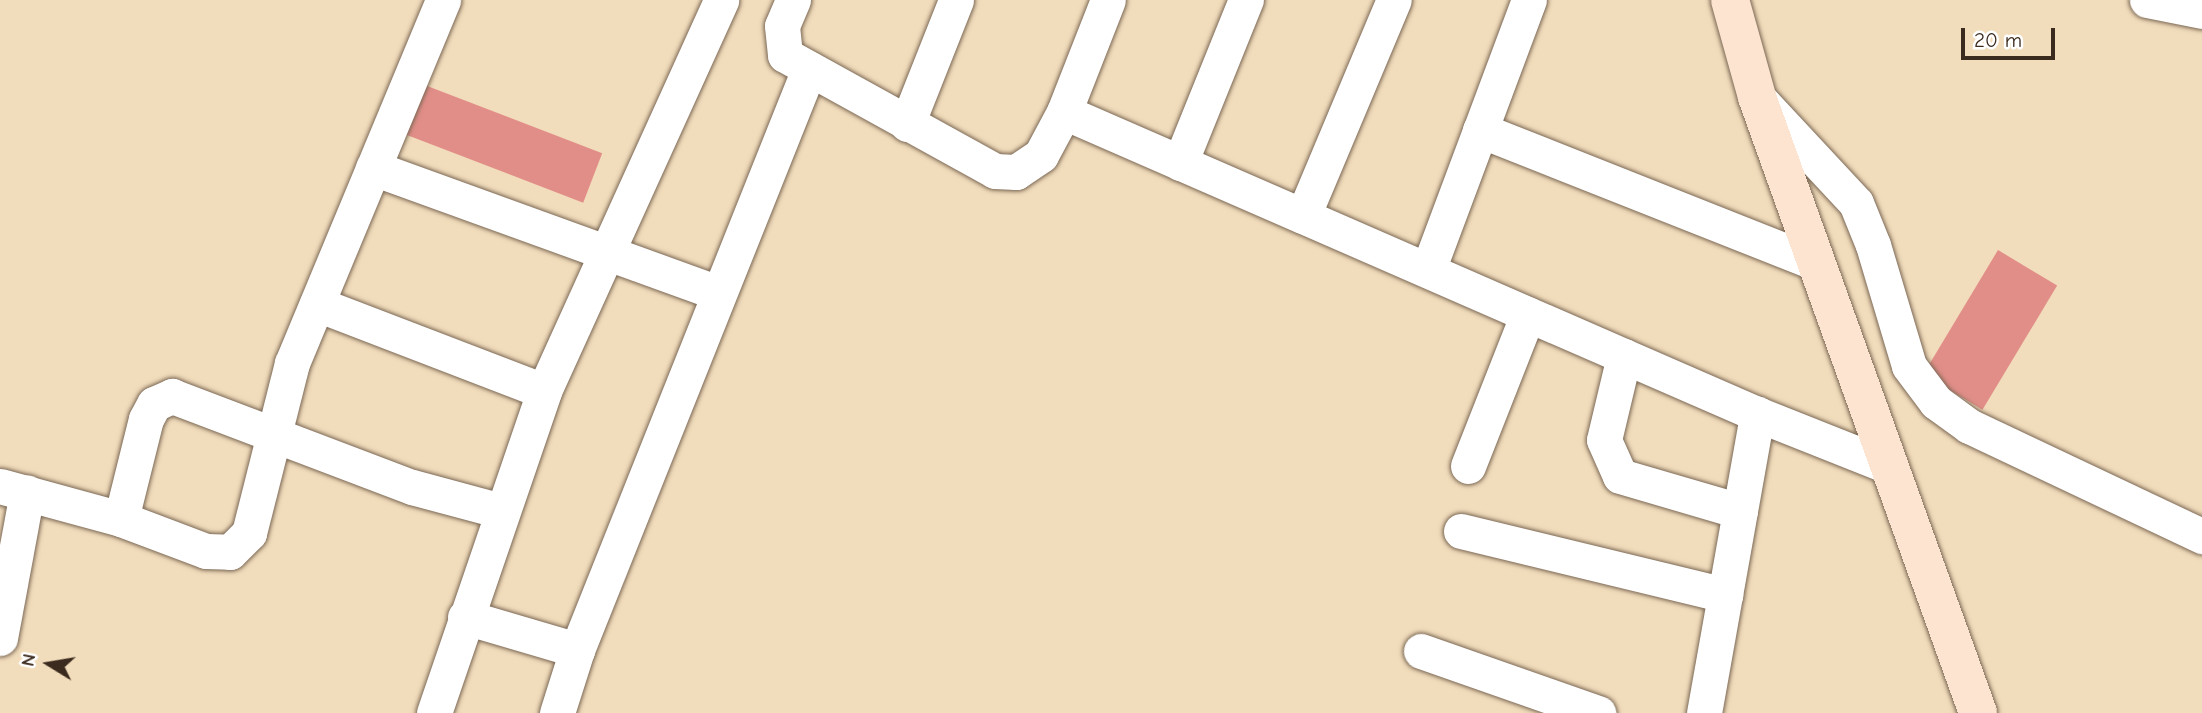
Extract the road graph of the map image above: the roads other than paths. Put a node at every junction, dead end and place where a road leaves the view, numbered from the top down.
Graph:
1 (443, 0) edge
2 (721, 0) edge
3 (956, 0) edge
4 (1108, 0) edge
5 (1246, 0) edge
6 (1394, 0) edge
7 (1529, 0) edge
8 (1730, 0) edge
9 (2147, 0) edge
10 (791, 1) edge
11 (2202, 11) edge
12 (809, 69) junction
13 (1757, 97) junction
14 (1064, 112) junction
15 (907, 124) junction
16 (1480, 130) junction
17 (1180, 163) junction
18 (373, 168) junction
19 (1303, 216) junction
20 (610, 251) junction
21 (1816, 263) junction
22 (1428, 270) junction
23 (718, 293) junction
24 (317, 304) junction
25 (1528, 314) junction
26 (1624, 356) junction
27 (544, 391) junction
28 (1757, 414) junction
29 (274, 435) junction
30 (1468, 466) dead end
31 (1890, 467) junction
32 (13, 489) edge
33 (501, 511) junction
34 (1740, 511) junction
35 (121, 519) junction
36 (1461, 531) dead end
37 (2202, 536) edge
38 (1725, 595) junction
39 (465, 617) junction
40 (0, 638) edge
41 (577, 650) junction
42 (1421, 651) dead end
43 (434, 713) edge
44 (557, 713) edge
45 (1598, 713) edge
46 (1704, 713) edge
47 (1978, 713) edge

1 - 18 street
2 - 20 street
3 - 15 street
4 - 14 street
5 - 17 street
6 - 19 street
7 - 16 street
8 - 13 street
9 - 11 street
10 - 12 street
12 - 15 street
12 - 23 street
13 - 21 street
13 - 37 street
14 - 15 street
14 - 17 street
16 - 21 street
16 - 22 street
17 - 19 street
18 - 20 street
18 - 24 street
19 - 22 street
20 - 23 street
20 - 27 street
21 - 31 street
22 - 25 street
23 - 41 street
24 - 27 street
24 - 29 street
25 - 26 street
25 - 30 street
26 - 28 street
26 - 34 street
27 - 33 street
28 - 31 street
28 - 34 street
29 - 33 street
29 - 35 street
29 - 35 street
31 - 47 street
32 - 35 street
32 - 40 street
33 - 39 street
34 - 38 street
36 - 38 street
38 - 46 street
39 - 41 street
39 - 43 street
41 - 44 street
42 - 45 street

